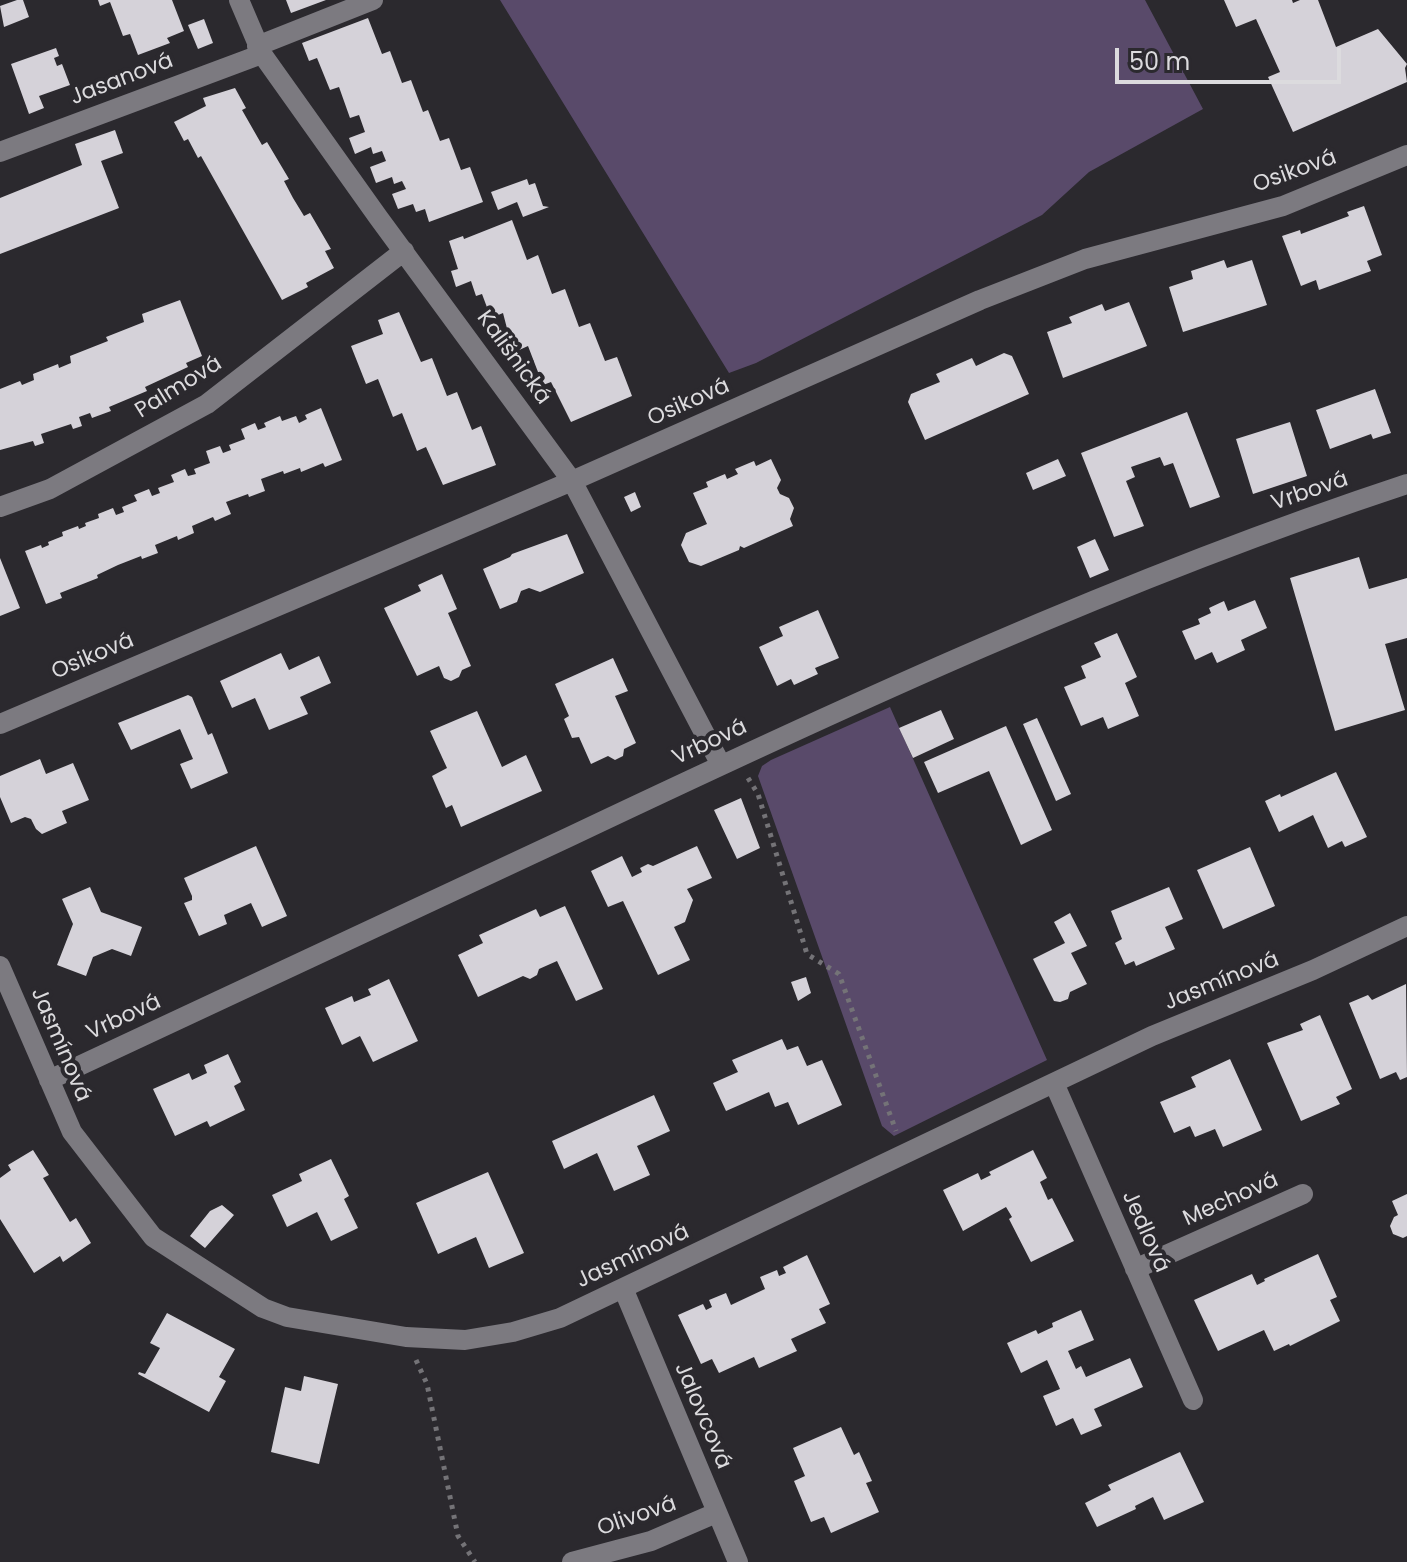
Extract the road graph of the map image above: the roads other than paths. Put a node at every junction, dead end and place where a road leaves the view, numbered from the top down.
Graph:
1 (239, 0) edge
2 (373, 0) edge
3 (259, 50) junction
4 (0, 152) edge
5 (1407, 155) edge
6 (404, 251) junction
7 (572, 481) junction
8 (1407, 484) edge
9 (0, 507) edge
10 (0, 724) edge
11 (720, 763) junction
12 (1407, 926) edge
13 (0, 966) edge
14 (49, 1080) junction
15 (1054, 1083) junction
16 (1303, 1194) dead end
17 (1135, 1269) junction
18 (623, 1288) junction
19 (1193, 1400) dead end
20 (716, 1513) junction
21 (572, 1562) edge
22 (738, 1562) edge

1 - 3 street, Kališnická
2 - 3 street, Jasanová
3 - 4 street, Jasanová
3 - 6 street, Kališnická
5 - 7 street, Osiková
6 - 7 street, Kališnická
6 - 9 street, Palmová
7 - 10 street, Osiková
7 - 11 street, Kališnická
8 - 11 street, Vrbová
11 - 14 street, Vrbová
12 - 15 street, Jasmínová
13 - 14 street, Jasmínová
14 - 18 street, Jasmínová
15 - 17 street, Jedlová
15 - 18 street, Jasmínová
16 - 17 street, Mechová
17 - 19 street, Jedlová
18 - 20 street, Jalovcová
20 - 21 street, Olivová
20 - 22 street, Jalovcová

